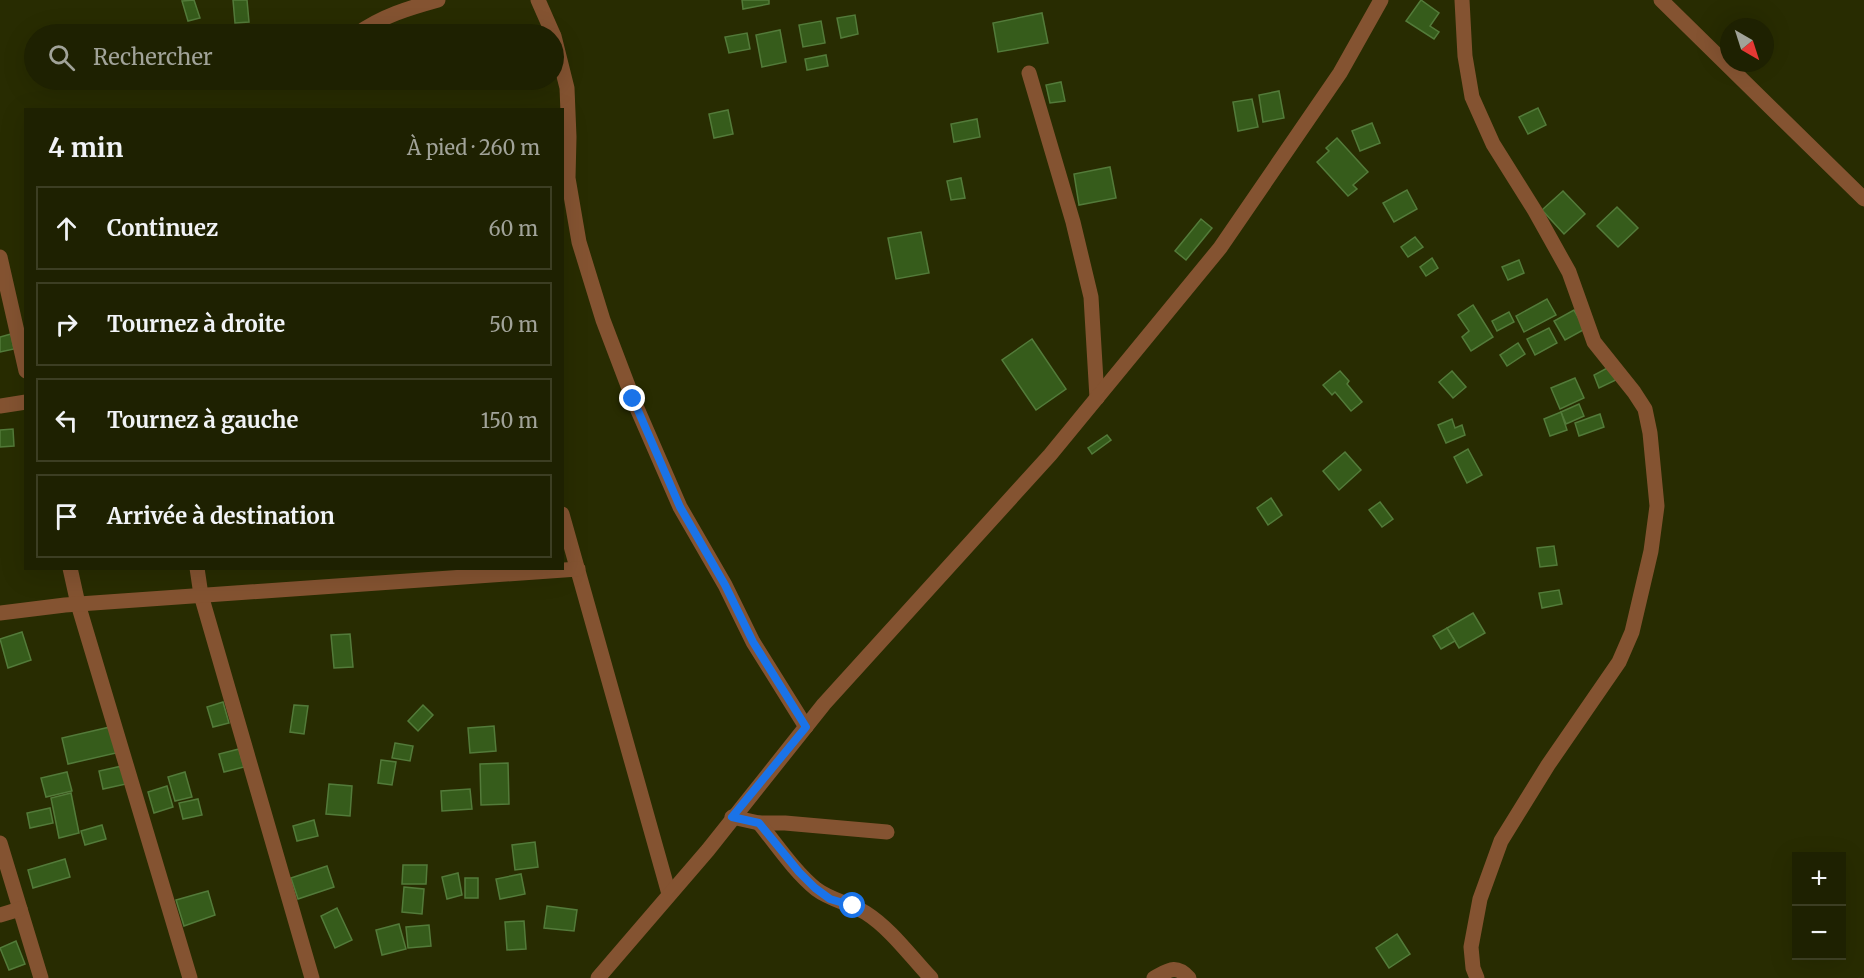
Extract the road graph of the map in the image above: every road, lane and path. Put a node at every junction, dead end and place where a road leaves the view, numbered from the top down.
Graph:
1 (438, 0) edge
2 (538, 0) edge
3 (1381, 0) edge
4 (1462, 0) edge
5 (1661, 0) edge
6 (373, 24) edge
7 (548, 24) edge
8 (1029, 73) dead end
9 (564, 77) edge
10 (1864, 199) edge
11 (0, 257) edge
12 (24, 362) edge
13 (1097, 398) junction
14 (24, 402) edge
15 (0, 406) edge
16 (564, 521) edge
17 (578, 569) junction
18 (70, 570) edge
19 (197, 570) edge
20 (564, 570) edge
21 (564, 570) edge
22 (201, 595) junction
23 (78, 604) junction
24 (0, 613) edge
25 (806, 727) junction
26 (732, 817) junction
27 (759, 823) junction
28 (887, 832) dead end
29 (0, 843) edge
30 (669, 894) junction
31 (20, 909) junction
32 (0, 915) edge
33 (1472, 975) edge
34 (41, 978) edge
35 (190, 978) edge
36 (312, 978) edge
37 (598, 978) edge
38 (931, 978) edge
39 (1155, 978) edge
40 (1189, 978) edge

1 - 6 street
2 - 7 street
3 - 13 street
4 - 33 street
5 - 10 street
8 - 13 street
9 - 25 street
11 - 12 street
13 - 25 street
14 - 15 street
16 - 17 street
17 - 20 street
17 - 30 street
18 - 23 street
19 - 22 street
21 - 22 street
22 - 23 street
22 - 36 street
23 - 24 street
23 - 35 street
25 - 26 street
26 - 27 street
26 - 30 street
27 - 28 street
27 - 38 street
29 - 31 street
30 - 37 street
31 - 32 street
31 - 34 street
39 - 40 street

